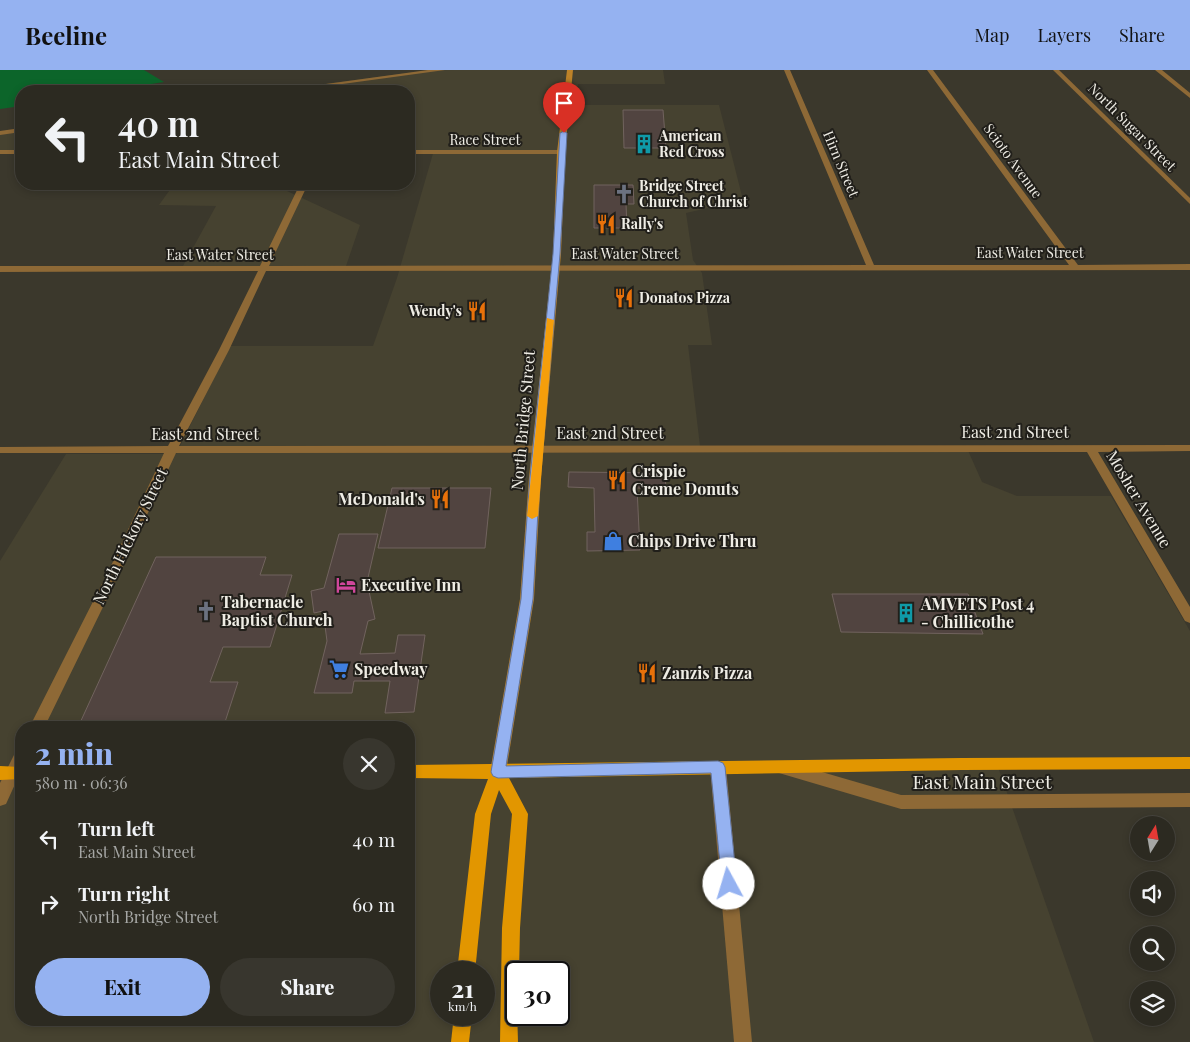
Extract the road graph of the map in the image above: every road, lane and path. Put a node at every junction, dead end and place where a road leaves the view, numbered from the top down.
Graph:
1 (442, 70) edge
2 (570, 70) edge
3 (787, 70) edge
4 (930, 70) edge
5 (1056, 70) edge
6 (1158, 70) edge
7 (353, 80) junction
8 (319, 85) edge
9 (351, 85) edge
10 (1190, 96) edge
11 (15, 131) edge
12 (0, 133) edge
13 (0, 152) edge
14 (15, 152) edge
15 (415, 152) edge
16 (561, 152) junction
17 (301, 190) edge
18 (1190, 202) edge
19 (871, 267) junction
20 (1075, 267) junction
21 (1190, 267) edge
22 (555, 268) junction
23 (0, 269) edge
24 (264, 269) junction
25 (1090, 448) junction
26 (1190, 448) edge
27 (538, 449) junction
28 (0, 450) edge
29 (171, 451) junction
30 (1190, 618) edge
31 (40, 721) edge
32 (1190, 763) edge
33 (779, 766) junction
34 (718, 767) junction
35 (415, 772) edge
36 (498, 772) junction
37 (11, 773) edge
38 (0, 799) edge
39 (1190, 800) edge
40 (467, 961) edge
41 (462, 1026) edge
42 (460, 1042) edge
43 (509, 1042) edge
44 (743, 1042) edge

1 - 7 street
2 - 16 main road, North Bridge Street
3 - 19 street, Hirn Street
4 - 20 street, Scioto Avenue
5 - 18 street, North Sugar Street
6 - 10 street
7 - 8 street
7 - 9 street
11 - 12 street
13 - 14 street
15 - 16 street, Race Street
16 - 22 main road, North Bridge Street
17 - 24 street, North Hickory Street
19 - 20 street, East Water Street
19 - 22 street, East Water Street
20 - 21 street, East Water Street
22 - 24 street, East Water Street
22 - 27 main road, North Bridge Street
23 - 24 street, East Water Street
24 - 29 street, North Hickory Street
25 - 26 street, East 2nd Street
25 - 27 street, East 2nd Street
25 - 30 street, Mosher Avenue
27 - 29 street, East 2nd Street
27 - 36 main road, North Bridge Street
28 - 29 street, East 2nd Street
29 - 31 street, North Hickory Street
32 - 33 main road, East Main Street
33 - 34 main road, East Main Street
33 - 39 street, East Main Street
34 - 36 main road, East Main Street
34 - 44 street
35 - 36 main road, East Main Street
36 - 40 main road
36 - 43 main road
37 - 38 street
41 - 42 main road

